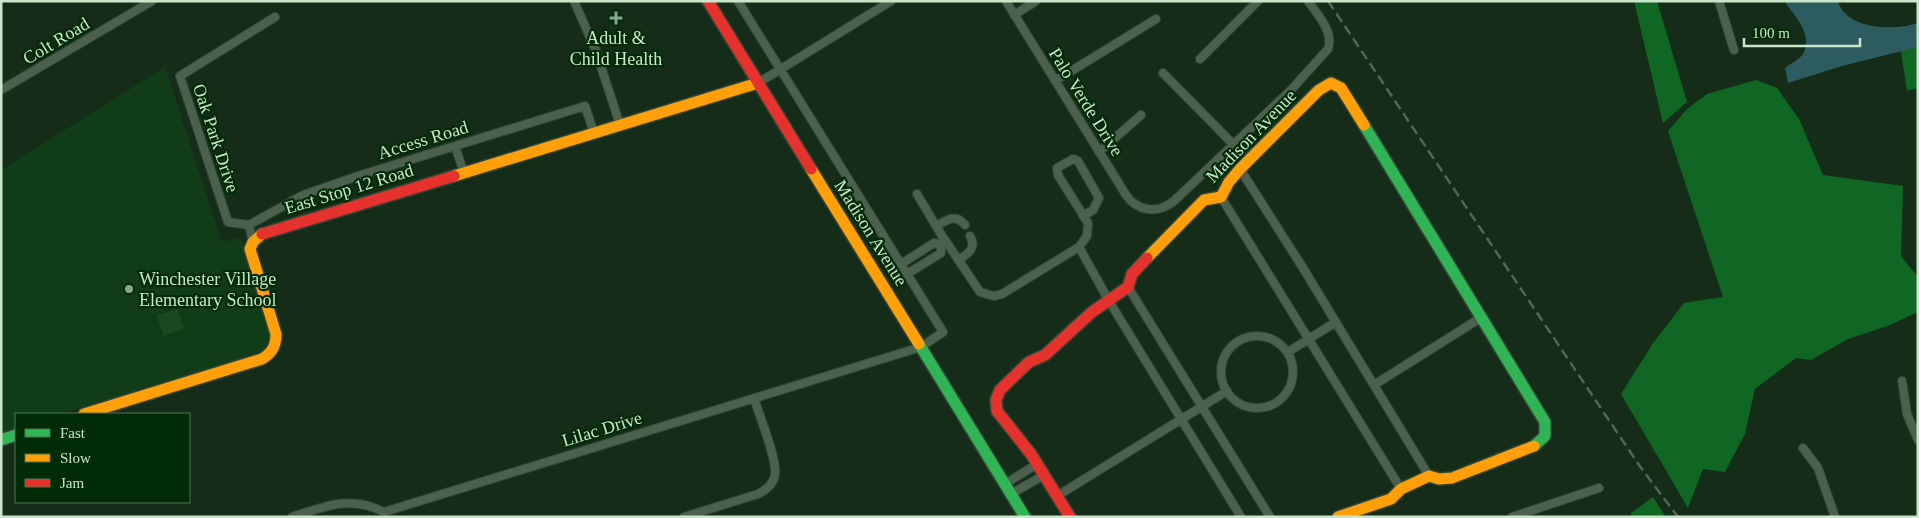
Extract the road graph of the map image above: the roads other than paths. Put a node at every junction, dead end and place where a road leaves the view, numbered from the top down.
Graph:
1 (152, 1) edge
2 (574, 1) edge
3 (708, 1) edge
4 (738, 1) edge
5 (891, 1) edge
6 (1006, 1) edge
7 (1036, 1) edge
8 (1258, 1) edge
9 (1308, 1) edge
10 (1719, 1) edge
11 (1014, 15) junction
12 (274, 17) dead end
13 (1156, 19) dead end
14 (1734, 50) dead end
15 (1200, 58) dead end
16 (780, 70) junction
17 (1163, 73) dead end
18 (1055, 81) junction
19 (758, 83) junction
20 (1, 90) edge
21 (1141, 115) dead end
22 (620, 125) junction
23 (594, 133) junction
24 (1234, 145) junction
25 (455, 146) junction
26 (1099, 152) junction
27 (1240, 169) junction
28 (464, 173) junction
29 (917, 194) dead end
30 (1221, 197) junction
31 (1083, 216) junction
32 (249, 225) junction
33 (964, 225) dead end
34 (936, 226) junction
35 (970, 236) dead end
36 (253, 242) junction
37 (943, 242) junction
38 (1079, 247) junction
39 (958, 260) junction
40 (901, 264) junction
41 (907, 274) junction
42 (1128, 287) junction
43 (1109, 301) junction
44 (1482, 317) junction
45 (1336, 322) junction
46 (1310, 340) junction
47 (921, 347) junction
48 (1288, 352) junction
49 (1902, 381) dead end
50 (1374, 385) junction
51 (1227, 391) junction
52 (754, 398) junction
53 (1202, 406) junction
54 (87, 413) edge
55 (1181, 419) junction
56 (15, 435) edge
57 (1, 440) edge
58 (1918, 440) edge
59 (1803, 448) dead end
60 (1037, 464) junction
61 (1044, 475) junction
62 (1430, 476) junction
63 (1599, 488) dead end
64 (1008, 489) junction
65 (1401, 489) junction
66 (1057, 496) junction
67 (387, 514) edge
68 (292, 517) edge
69 (684, 517) edge
70 (1025, 517) edge
71 (1070, 517) edge
72 (1241, 517) edge
73 (1270, 517) edge
74 (1338, 517) edge
75 (1512, 517) edge
76 (1834, 517) edge

1 - 20 street, Colt Road
2 - 22 street
3 - 19 street, Madison Avenue
4 - 16 street
5 - 16 street
6 - 11 street, Palo Verde Drive
7 - 11 street
8 - 15 street
9 - 24 street
10 - 14 street
11 - 18 street, Palo Verde Drive
12 - 32 street, Oak Park Drive
13 - 18 street
16 - 19 street
16 - 40 street
17 - 24 street
18 - 26 street, Palo Verde Drive
19 - 22 street, East Stop 12 Road
19 - 47 street, Madison Avenue
21 - 26 street
22 - 23 street, East Stop 12 Road
23 - 25 street, Access Road
23 - 28 street, East Stop 12 Road
24 - 26 street, Palo Verde Drive
25 - 28 street
25 - 32 street, Access Road
27 - 30 street, Madison Avenue
27 - 44 street, Madison Avenue
27 - 45 street
28 - 36 street, East Stop 12 Road
29 - 34 street
30 - 42 street, Madison Avenue
30 - 46 street
31 - 31 street
31 - 38 street
32 - 36 street
33 - 34 street
34 - 37 street
35 - 39 street
36 - 54 street
37 - 39 street
37 - 40 street
37 - 41 street
38 - 39 street
38 - 43 street
40 - 41 street
41 - 47 street, Lilac Drive
42 - 43 street, Madison Avenue
42 - 53 street
43 - 55 street
43 - 60 street, Madison Avenue
44 - 50 street
44 - 62 street
45 - 46 street
45 - 50 street
46 - 48 street
46 - 65 street
47 - 52 street, Lilac Drive
47 - 64 street, Madison Avenue
48 - 51 street
48 - 51 street
49 - 58 street
50 - 62 street
51 - 53 street
52 - 67 street, Lilac Drive
52 - 69 street
53 - 55 street
53 - 73 street
55 - 66 street
55 - 72 street
56 - 57 street
59 - 76 street
60 - 61 street, Madison Avenue
60 - 64 street
61 - 64 street
61 - 66 street, Madison Avenue
62 - 65 street
63 - 75 street
64 - 70 street, Madison Avenue
65 - 74 street
66 - 71 street, Madison Avenue
67 - 68 street, Lilac Drive

